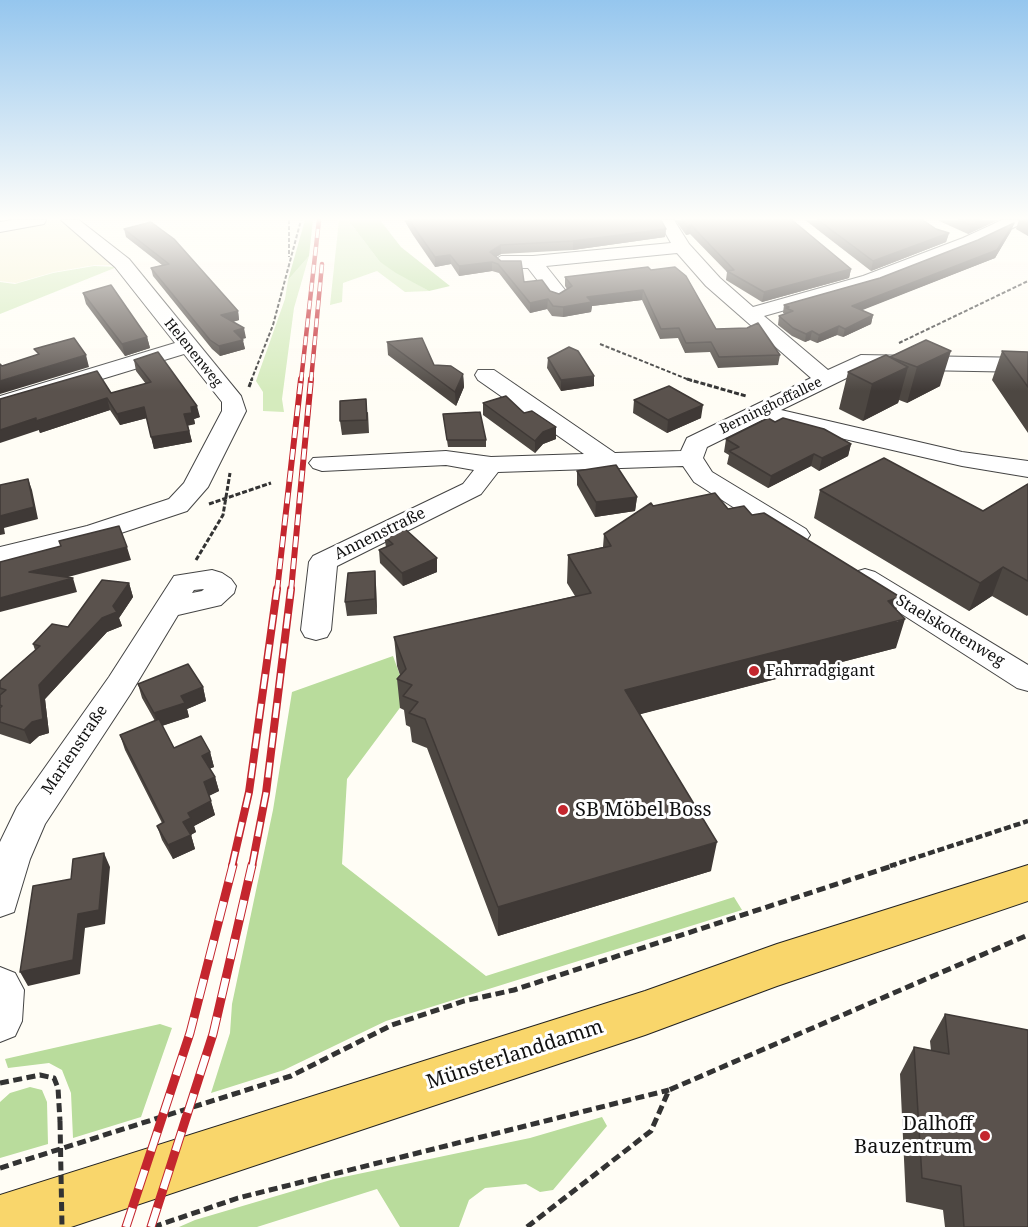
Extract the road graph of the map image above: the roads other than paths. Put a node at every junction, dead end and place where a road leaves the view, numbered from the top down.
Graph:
1 (133, 277) edge
2 (545, 277) edge
3 (709, 277) edge
4 (865, 277) edge
5 (877, 277) edge
6 (870, 280) junction
7 (560, 295) edge
8 (749, 314) junction
9 (187, 346) junction
10 (1028, 365) edge
11 (486, 375) dead end
12 (825, 379) junction
13 (0, 403) edge
14 (768, 407) junction
15 (691, 458) junction
16 (608, 460) junction
17 (322, 463) dead end
18 (491, 465) junction
19 (1028, 469) edge
20 (0, 556) edge
21 (176, 595) road end
22 (316, 630) dead end
23 (1023, 669) edge
24 (1028, 883) edge
25 (0, 900) edge
26 (0, 987) edge
27 (0, 1021) edge
28 (0, 1223) edge

1 - 9 street, Helenenweg
2 - 7 street
3 - 8 street
4 - 6 street
5 - 6 street
6 - 8 street
8 - 12 street
9 - 13 street
9 - 20 street, Helenenweg
10 - 12 street, Berninghoffallee
11 - 16 street
12 - 14 street, Berninghoffallee
14 - 15 street, Berninghoffallee
14 - 19 street
15 - 16 street
15 - 23 street, Staelskottenweg
16 - 18 street
17 - 18 street
18 - 22 street, Annenstraße
21 - 25 street, Marienstraße
24 - 28 main road, Münsterlanddamm
26 - 27 street

